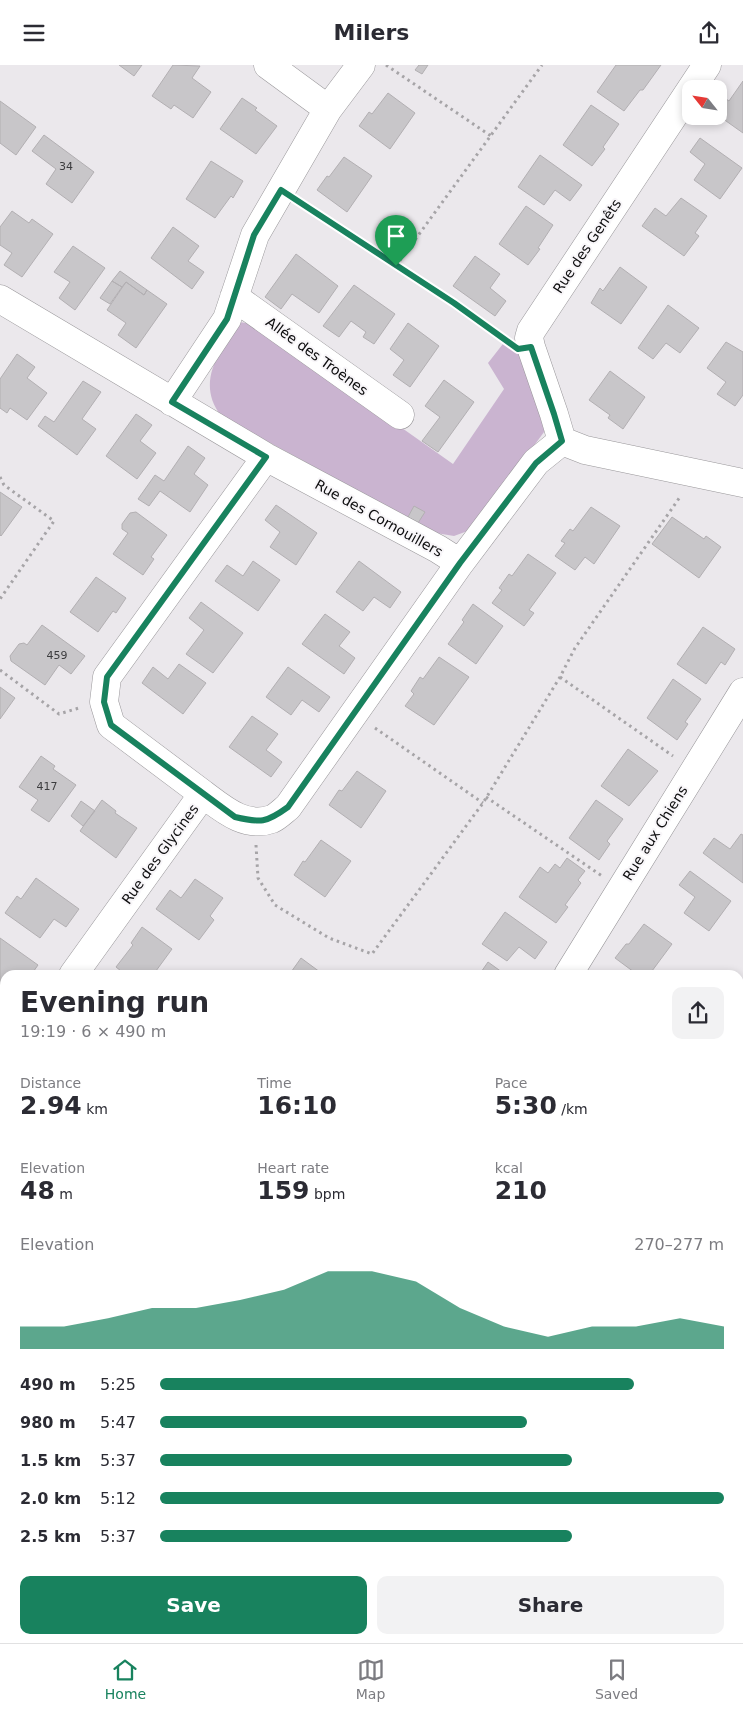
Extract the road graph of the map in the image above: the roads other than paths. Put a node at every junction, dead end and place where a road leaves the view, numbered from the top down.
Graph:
1 (268, 65) edge
2 (361, 65) edge
3 (707, 65) edge
4 (328, 109) junction
5 (234, 297) junction
6 (0, 299) edge
7 (172, 402) junction
8 (400, 415) dead end
9 (562, 441) junction
10 (266, 457) junction
11 (743, 483) edge
12 (460, 563) junction
13 (743, 692) edge
14 (203, 793) junction
15 (77, 970) edge
16 (571, 970) edge

1 - 4 street
2 - 4 street
3 - 9 street, Rue des Genêts
4 - 5 street
5 - 7 street
5 - 8 street, Allée des Troènes
6 - 7 street, Rue des Cornouillers
7 - 10 street, Rue des Cornouillers
9 - 11 street
9 - 12 street
10 - 12 street, Rue des Cornouillers
10 - 14 street, Rue des Glycines
12 - 14 street
13 - 16 street, Rue aux Chiens
14 - 15 street, Rue des Glycines

